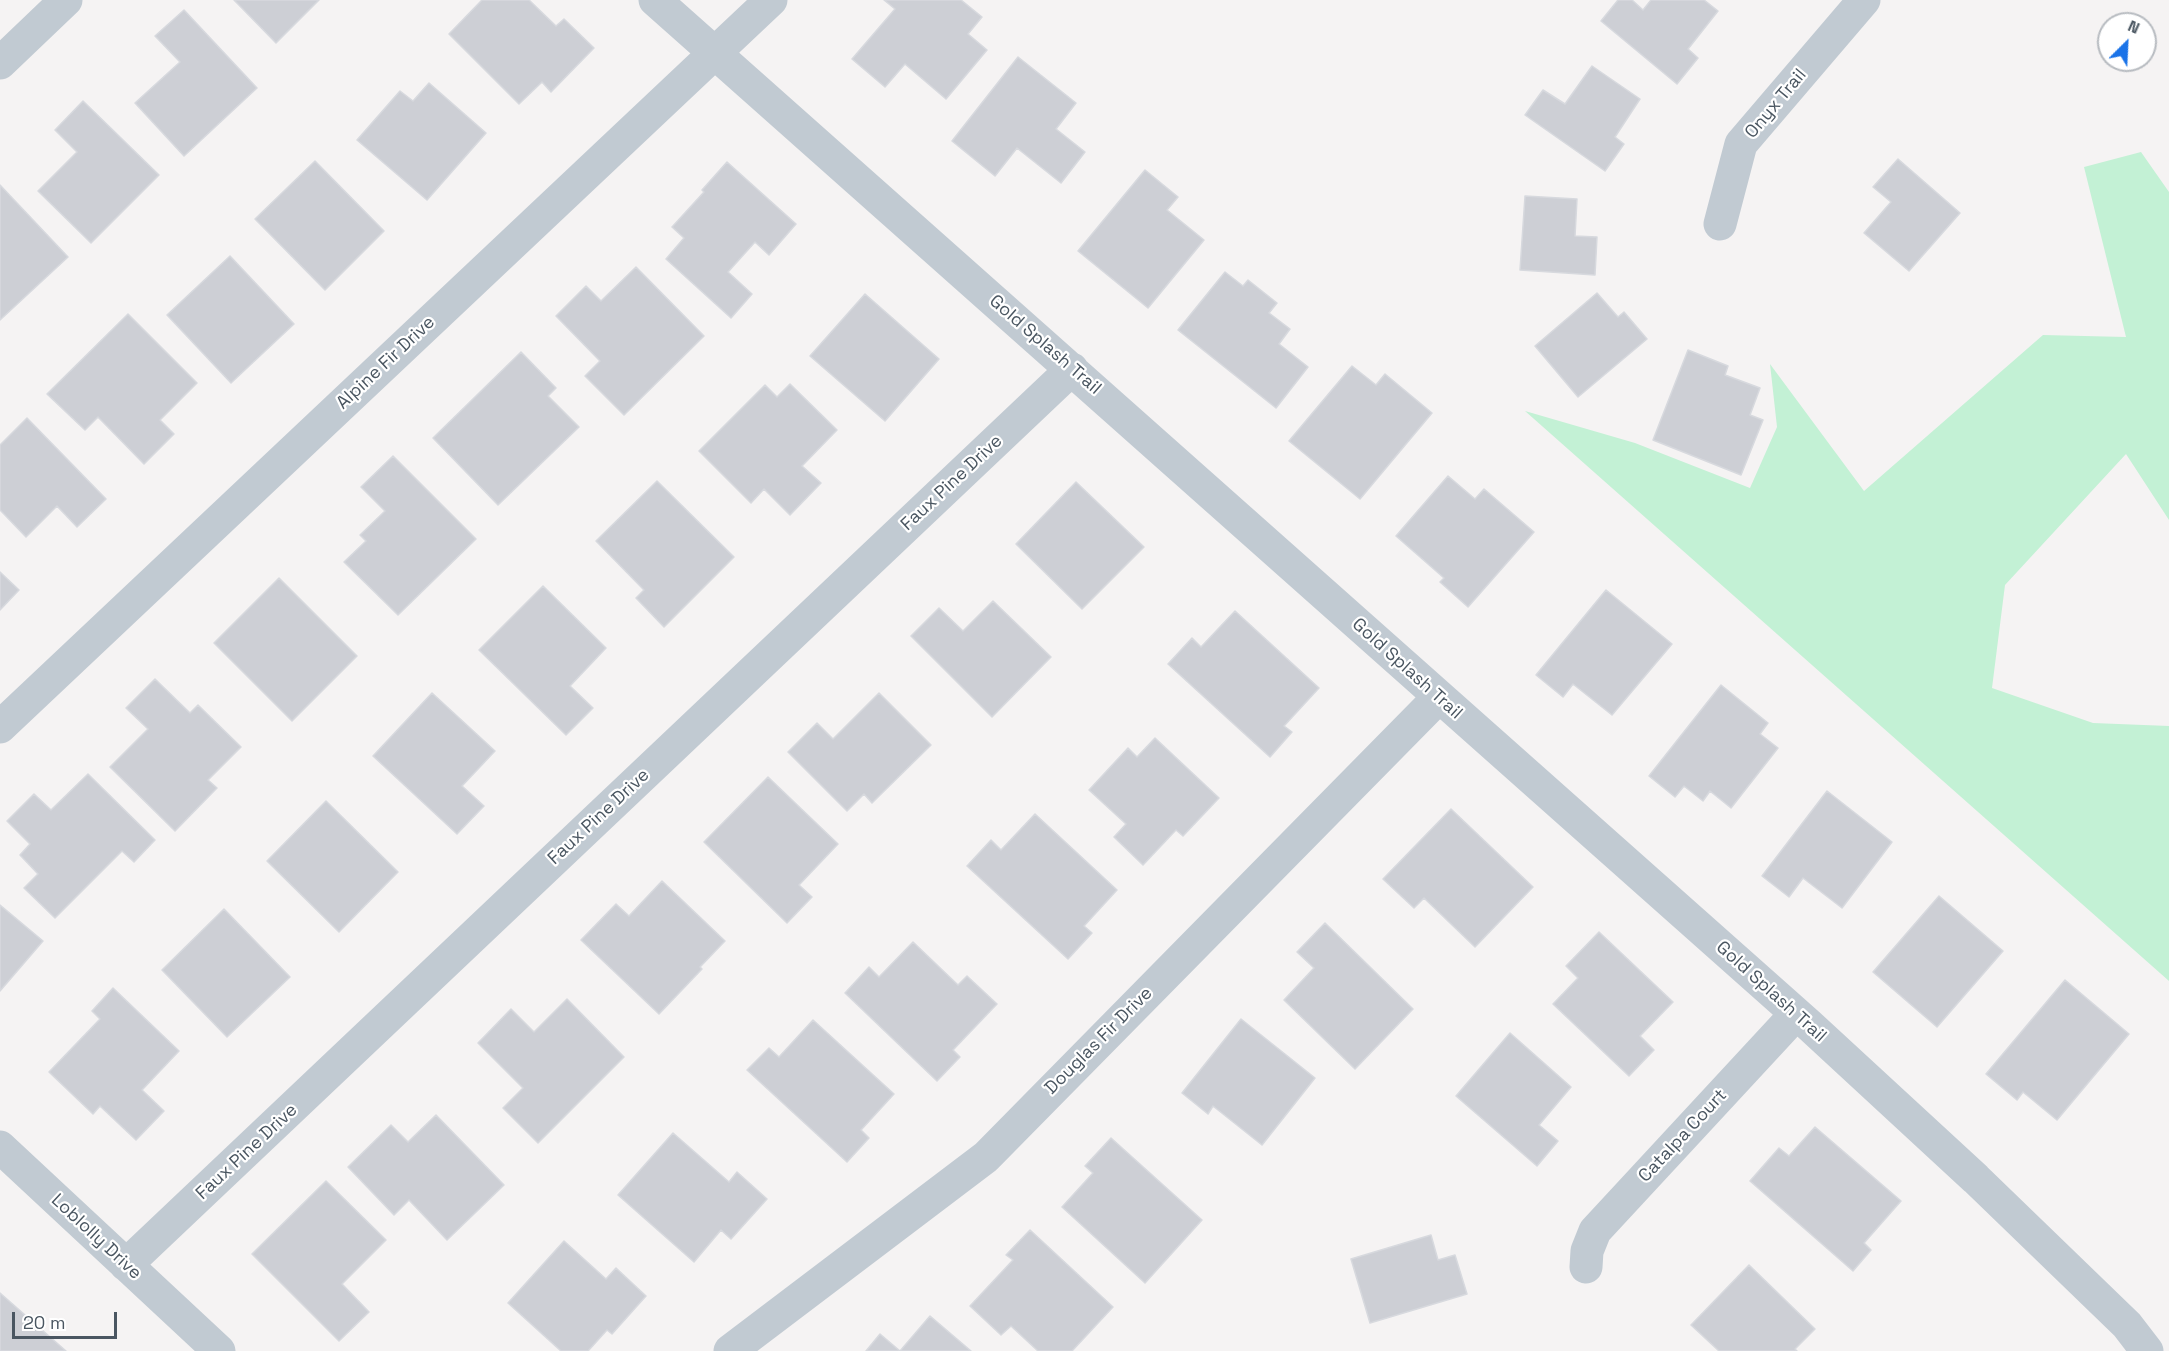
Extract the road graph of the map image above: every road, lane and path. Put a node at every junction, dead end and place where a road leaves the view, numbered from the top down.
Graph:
1 (66, 0) edge
2 (655, 0) edge
3 (771, 0) edge
4 (1864, 0) edge
5 (715, 54) junction
6 (0, 63) edge
7 (1720, 224) dead end
8 (1072, 369) junction
9 (1439, 697) junction
10 (0, 727) edge
11 (1796, 1014) junction
12 (0, 1148) edge
13 (126, 1265) junction
14 (1586, 1267) dead end
15 (219, 1351) edge
16 (729, 1351) edge
17 (2147, 1351) edge

1 - 6 street
2 - 5 street, Gold Splash Trail
3 - 5 street, Alpine Fir Drive
4 - 7 street, Onyx Trail
5 - 8 street, Gold Splash Trail
5 - 10 street, Alpine Fir Drive
8 - 9 street, Gold Splash Trail
8 - 13 street, Faux Pine Drive
9 - 11 street, Gold Splash Trail
9 - 16 street, Douglas Fir Drive
11 - 14 street, Catalpa Court
11 - 17 street, Gold Splash Trail
12 - 13 street, Loblolly Drive
13 - 15 street, Loblolly Drive

